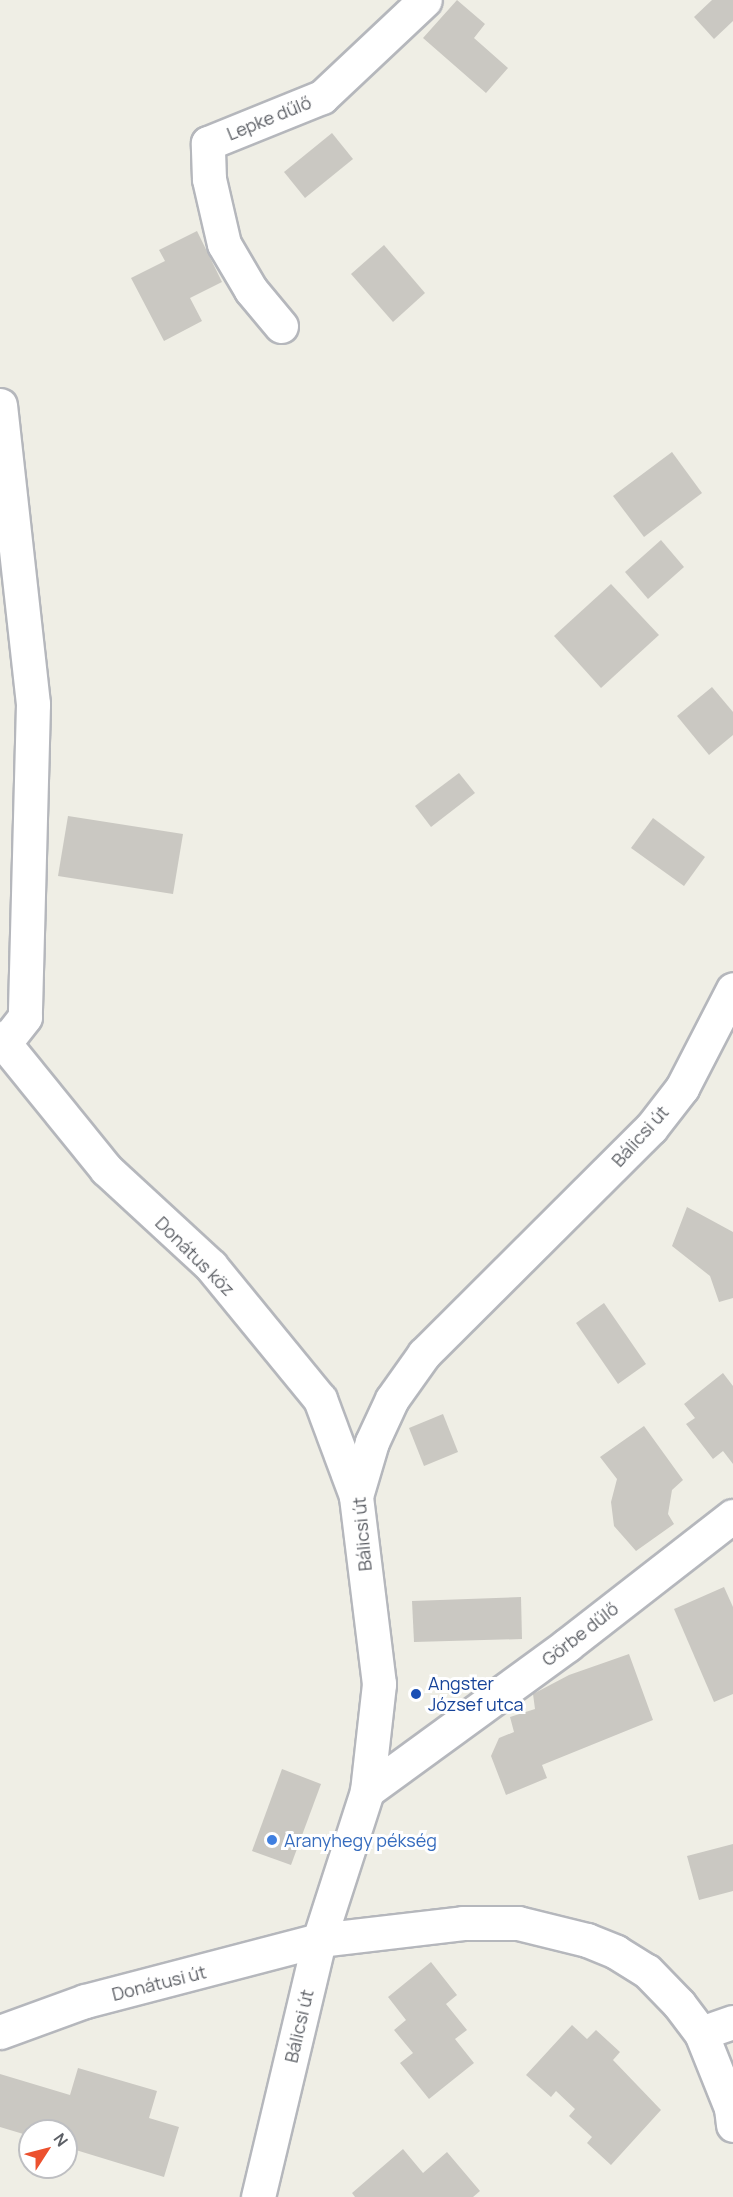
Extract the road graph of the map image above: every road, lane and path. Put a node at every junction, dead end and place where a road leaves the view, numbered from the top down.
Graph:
1 (425, 0) edge
2 (281, 326) dead end
3 (0, 405) edge
4 (733, 989) edge
5 (3, 1040) edge
6 (356, 1496) junction
7 (733, 1516) edge
8 (367, 1791) junction
9 (319, 1940) junction
10 (733, 2022) edge
11 (0, 2032) edge
12 (701, 2033) junction
13 (733, 2125) edge
14 (258, 2197) edge

1 - 2 street, Lepke dűlő
3 - 5 street
4 - 6 street, Bálicsi út
5 - 6 street, Donátus köz
6 - 8 street, Bálicsi út
7 - 8 street, Görbe dűlő
8 - 9 street, Bálicsi út
9 - 11 street, Donátusi út
9 - 12 street
9 - 14 street, Bálicsi út
10 - 12 street
12 - 13 street

